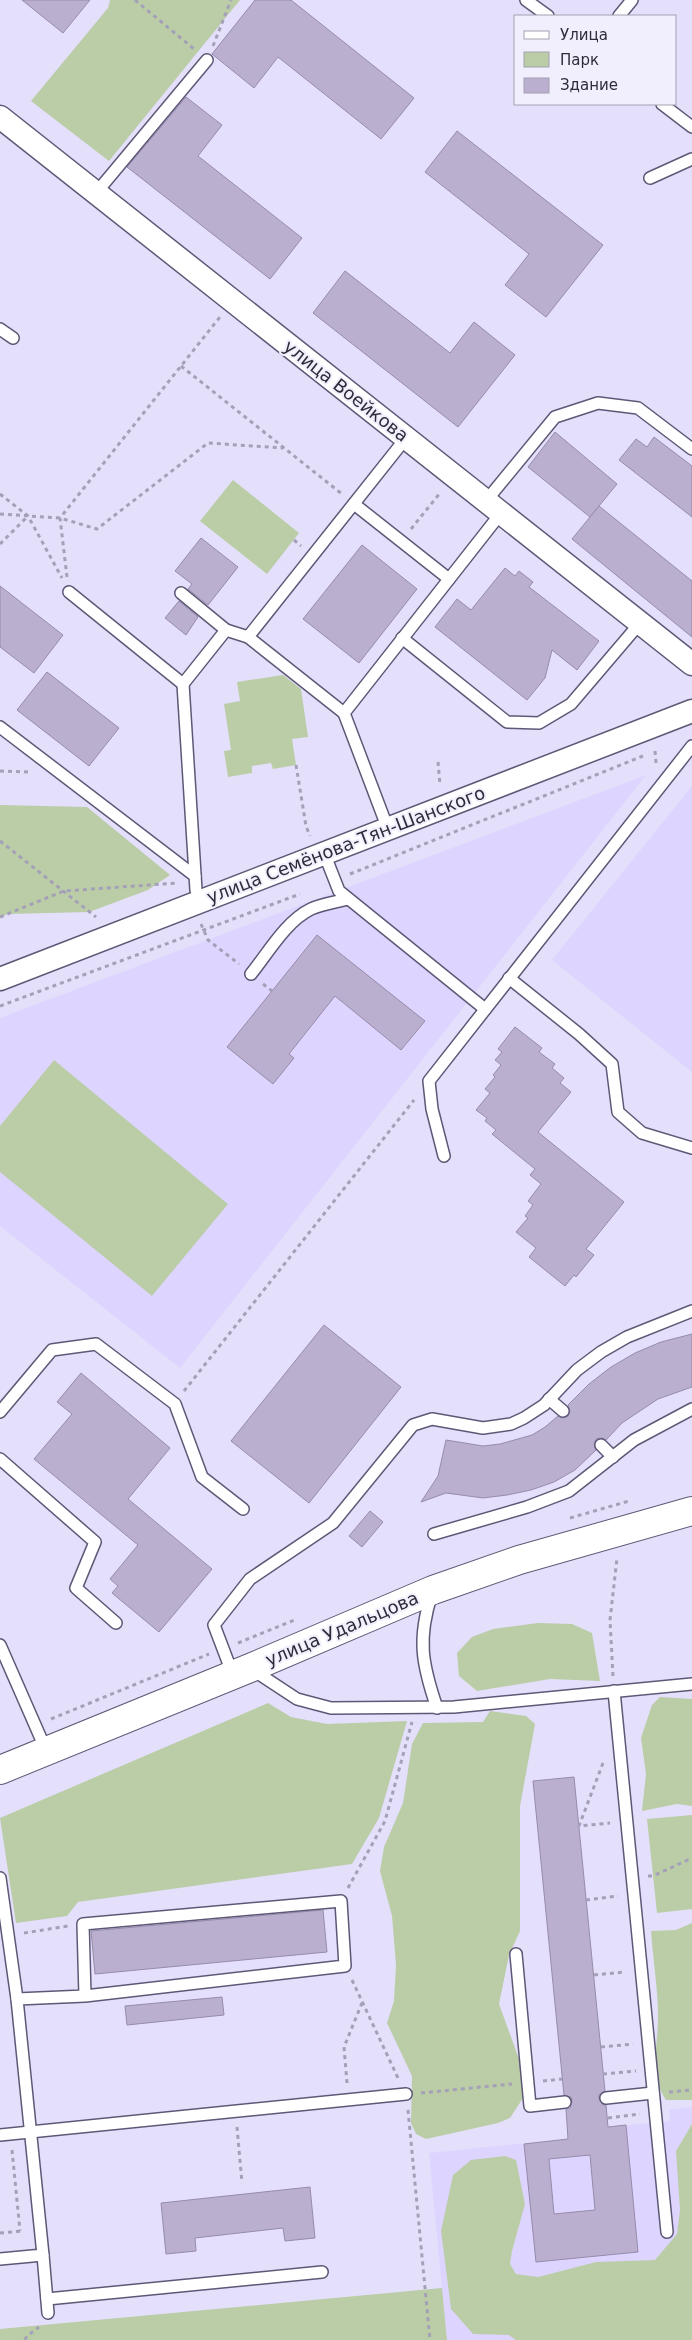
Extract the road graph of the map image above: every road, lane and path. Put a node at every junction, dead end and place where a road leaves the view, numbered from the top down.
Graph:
1 (135, 0) edge
2 (232, 0) edge
3 (526, 0) edge
4 (632, 0) edge
5 (547, 15) edge
6 (620, 15) edge
7 (207, 60) junction
8 (663, 105) edge
9 (0, 117) edge
10 (692, 127) edge
11 (692, 159) edge
12 (650, 178) dead end
13 (96, 193) junction
14 (225, 310) dead end
15 (0, 328) edge
16 (13, 338) dead end
17 (180, 366) junction
18 (406, 438) junction
19 (283, 448) junction
20 (692, 449) edge
21 (441, 491) dead end
22 (0, 494) edge
23 (354, 504) junction
24 (493, 507) junction
25 (0, 514) edge
26 (28, 516) junction
27 (60, 518) junction
28 (401, 542) junction
29 (0, 544) edge
30 (449, 579) junction
31 (69, 592) junction
32 (181, 593) dead end
33 (640, 623) junction
34 (226, 630) junction
35 (248, 637) junction
36 (402, 638) junction
37 (692, 664) edge
38 (183, 684) junction
39 (692, 711) edge
40 (344, 713) junction
41 (0, 727) edge
42 (692, 746) edge
43 (40, 758) junction
44 (438, 762) dead end
45 (296, 766) dead end
46 (0, 771) edge
47 (441, 793) dead end
48 (388, 829) junction
49 (0, 841) edge
50 (319, 848) junction
51 (190, 879) junction
52 (64, 891) junction
53 (348, 899) junction
54 (200, 902) junction
55 (0, 917) edge
56 (100, 920) dead end
57 (204, 931) dead end
58 (208, 940) dead end
59 (251, 974) dead end
60 (509, 978) junction
61 (0, 979) edge
62 (485, 1009) junction
63 (692, 1148) edge
64 (444, 1156) dead end
65 (692, 1310) edge
66 (549, 1399) junction
67 (692, 1410) edge
68 (562, 1411) dead end
69 (0, 1412) edge
70 (601, 1445) dead end
71 (613, 1457) junction
72 (0, 1459) edge
73 (243, 1509) dead end
74 (692, 1511) edge
75 (434, 1534) dead end
76 (618, 1554) dead end
77 (433, 1590) junction
78 (116, 1623) dead end
79 (0, 1645) edge
80 (242, 1671) junction
81 (692, 1684) edge
82 (614, 1692) junction
83 (416, 1707) junction
84 (437, 1708) junction
85 (46, 1750) junction
86 (604, 1762) dead end
87 (0, 1770) edge
88 (600, 1824) dead end
89 (692, 1858) edge
90 (632, 1877) junction
91 (0, 1878) edge
92 (634, 1895) junction
93 (586, 1900) dead end
94 (341, 1901) junction
95 (83, 1924) junction
96 (8, 1935) junction
97 (516, 1954) dead end
98 (345, 1966) junction
99 (641, 1970) junction
100 (594, 1976) dead end
101 (85, 1996) junction
102 (17, 1999) junction
103 (362, 2003) junction
104 (648, 2042) junction
105 (601, 2047) dead end
106 (651, 2069) junction
107 (603, 2074) dead end
108 (562, 2078) dead end
109 (528, 2082) junction
110 (692, 2090) edge
111 (406, 2094) junction
112 (653, 2094) junction
113 (606, 2098) dead end
114 (348, 2100) junction
115 (565, 2102) dead end
116 (235, 2111) junction
117 (655, 2113) junction
118 (608, 2118) dead end
119 (31, 2132) junction
120 (5, 2134) edge
121 (242, 2183) dead end
122 (40, 2229) junction
123 (20, 2231) junction
124 (667, 2232) dead end
125 (0, 2233) edge
126 (43, 2255) junction
127 (0, 2259) edge
128 (322, 2272) dead end
129 (47, 2299) junction
130 (48, 2313) dead end
131 (430, 2340) edge

1 - 7 path
2 - 7 path
3 - 5 lane
4 - 6 lane
7 - 13 lane
8 - 10 lane
9 - 13 street, улица Воейкова
11 - 12 lane
13 - 18 street, улица Воейкова
14 - 17 path
15 - 16 lane
17 - 19 path
17 - 27 path
18 - 23 lane
18 - 24 street, улица Воейкова
19 - 23 path
19 - 27 path
20 - 24 lane
21 - 28 path
22 - 26 path
23 - 28 lane
23 - 35 lane
24 - 30 lane
24 - 33 street, улица Воейкова
25 - 26 path
26 - 27 path
26 - 29 path
26 - 31 path
27 - 31 path
28 - 30 lane
30 - 36 lane
31 - 38 lane
32 - 34 lane
33 - 36 lane
33 - 37 street, улица Воейкова
34 - 35 lane
34 - 38 lane
35 - 40 lane
36 - 40 lane
38 - 51 lane
39 - 48 street, улица Семёнова-Тян-Шанского
40 - 48 lane
41 - 43 lane
42 - 60 lane
43 - 46 path
43 - 51 lane
44 - 47 path
45 - 50 path
48 - 50 street, улица Семёнова-Тян-Шанского
49 - 52 path
50 - 53 lane
50 - 54 street, улица Семёнова-Тян-Шанского
51 - 52 path
51 - 54 lane
52 - 55 path
52 - 56 path
53 - 59 lane
53 - 62 lane
54 - 61 street, улица Семёнова-Тян-Шанского
57 - 58 path
60 - 62 lane
60 - 63 lane
62 - 64 lane
65 - 66 lane
66 - 68 lane
66 - 80 lane
67 - 71 lane
69 - 73 lane
70 - 71 lane
71 - 75 lane
72 - 78 lane
74 - 77 street, улица Удальцова
76 - 82 path
77 - 80 street, улица Удальцова
77 - 84 lane
79 - 85 lane
80 - 83 lane
80 - 85 street, улица Удальцова
81 - 82 lane
82 - 84 lane
82 - 90 lane
83 - 84 lane
83 - 94 path
85 - 87 street, улица Удальцова
86 - 88 path
89 - 90 path
90 - 92 lane
91 - 96 lane
92 - 93 path
92 - 99 lane
94 - 95 lane
94 - 98 lane
95 - 96 path
95 - 101 lane
96 - 102 lane
97 - 109 lane
98 - 101 lane
98 - 103 path
99 - 100 path
99 - 104 lane
101 - 102 lane
102 - 119 lane
103 - 111 path
103 - 114 path
104 - 105 path
104 - 106 lane
106 - 107 path
106 - 112 lane
108 - 109 path
109 - 111 path
109 - 115 lane
110 - 112 path
111 - 114 lane
111 - 131 path
112 - 113 lane
112 - 117 lane
114 - 116 lane
116 - 119 lane
116 - 121 path
117 - 118 path
117 - 124 lane
119 - 120 lane
119 - 122 lane
120 - 123 path
122 - 123 path
122 - 126 lane
123 - 125 path
126 - 127 lane
126 - 129 lane
128 - 129 lane
129 - 130 lane

